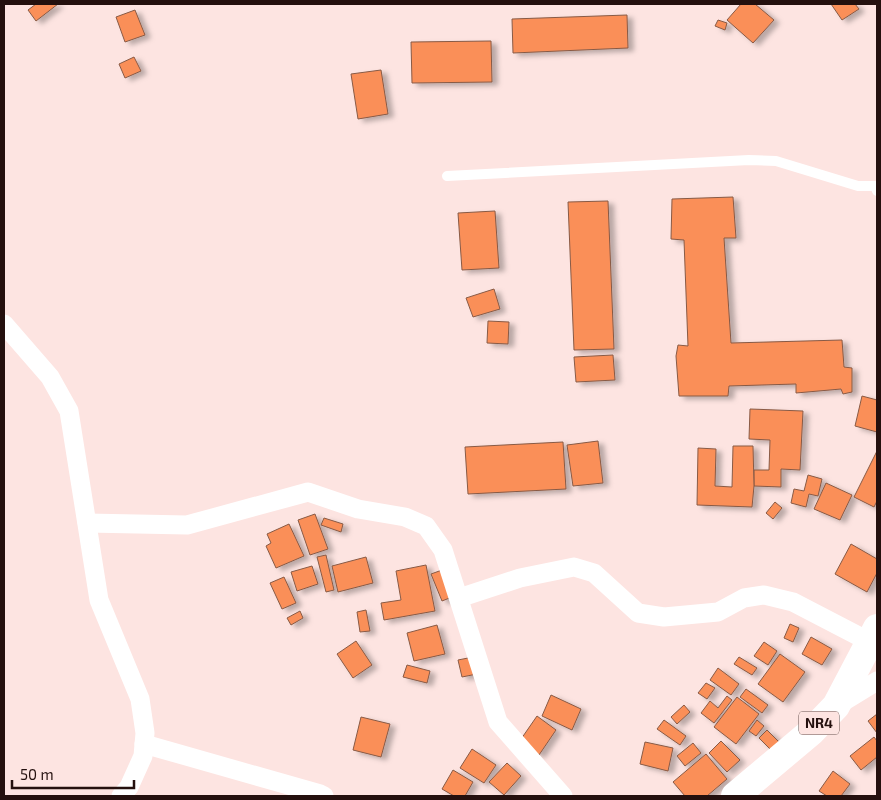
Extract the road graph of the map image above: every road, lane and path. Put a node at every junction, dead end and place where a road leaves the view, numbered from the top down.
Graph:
1 (447, 176) dead end
2 (877, 191) edge
3 (4, 324) edge
4 (87, 524) junction
5 (459, 598) junction
6 (874, 635) edge
7 (877, 681) edge
8 (836, 706) junction
9 (144, 744) junction
10 (121, 796) edge
11 (324, 796) edge
12 (563, 796) edge
13 (736, 796) edge

1 - 2 lane
3 - 4 street
4 - 5 street
4 - 9 street
5 - 6 street
5 - 12 street
6 - 8 highway, NR4
7 - 8 street
8 - 13 highway, NR4
9 - 10 street
9 - 11 street

